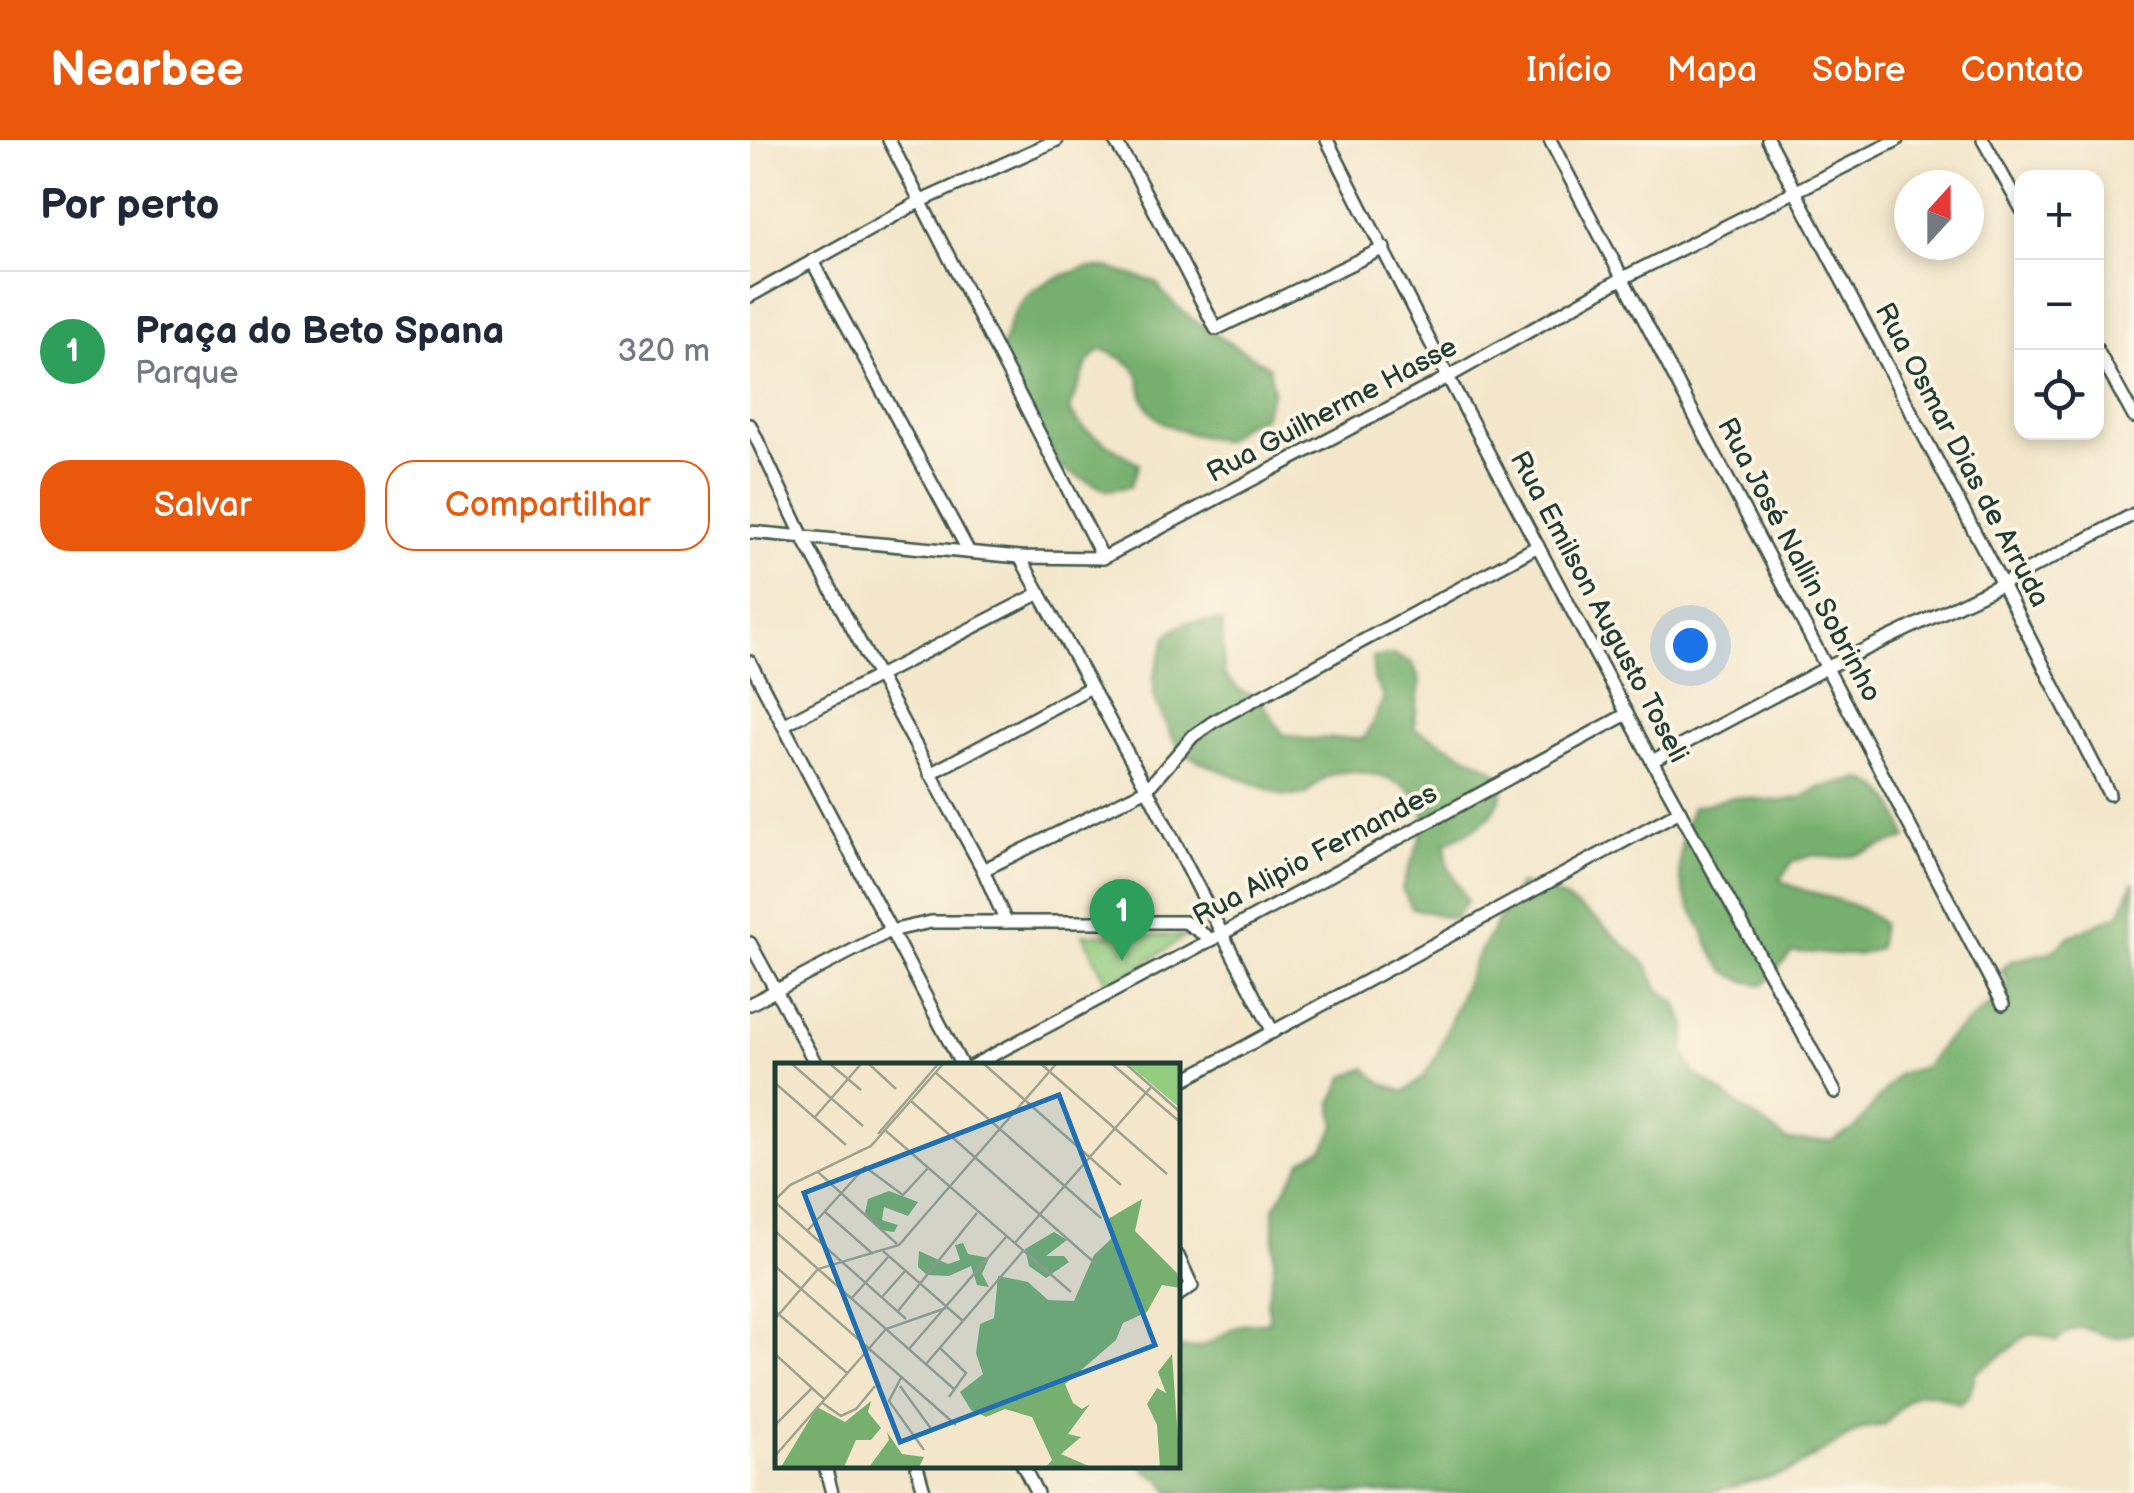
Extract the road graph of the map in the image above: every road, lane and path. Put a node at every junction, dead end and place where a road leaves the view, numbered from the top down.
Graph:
1 (889, 140) edge
2 (1114, 140) edge
3 (1328, 140) edge
4 (1550, 140) edge
5 (1768, 140) edge
6 (1897, 140) edge
7 (1983, 140) edge
8 (1054, 142) edge
9 (1794, 190) junction
10 (2014, 196) edge
11 (919, 202) junction
12 (1384, 248) junction
13 (812, 261) junction
14 (1623, 278) junction
15 (750, 296) edge
16 (2097, 350) edge
17 (1448, 377) junction
18 (2134, 417) edge
19 (750, 425) edge
20 (2134, 514) edge
21 (750, 532) edge
22 (804, 539) junction
23 (1538, 546) junction
24 (969, 552) junction
25 (1020, 557) junction
26 (1103, 558) junction
27 (2002, 584) junction
28 (1040, 593) junction
29 (750, 662) edge
30 (1828, 667) junction
31 (877, 676) junction
32 (1091, 687) junction
33 (1627, 714) junction
34 (782, 725) junction
35 (1652, 761) junction
36 (930, 774) junction
37 (1147, 789) junction
38 (2108, 794) dead end
39 (1680, 811) junction
40 (982, 870) junction
41 (1006, 922) junction
42 (890, 931) junction
43 (1217, 937) junction
44 (750, 943) edge
45 (775, 990) junction
46 (750, 1004) edge
47 (2003, 1004) dead end
48 (1273, 1032) junction
49 (815, 1063) edge
50 (960, 1063) edge
51 (978, 1063) edge
52 (1180, 1082) edge
53 (1835, 1092) dead end
54 (1180, 1260) edge
55 (1180, 1294) edge
56 (826, 1468) edge
57 (1024, 1468) edge
58 (832, 1493) edge
59 (1036, 1493) edge

1 - 11 street
2 - 12 street
3 - 12 street, Rua Emilson Augusto Toseli
4 - 14 street, Rua José Nallin Sobrinho
5 - 9 street, Rua Osmar Dias de Arruda
6 - 9 street, Rua Guilherme Hasse
7 - 10 street
8 - 11 street
9 - 14 street, Rua Guilherme Hasse
9 - 27 street, Rua Osmar Dias de Arruda
11 - 13 street
11 - 26 street
12 - 17 street, Rua Emilson Augusto Toseli
13 - 15 street
13 - 24 street
14 - 17 street, Rua Guilherme Hasse
14 - 30 street, Rua José Nallin Sobrinho
16 - 18 street
17 - 23 street, Rua Emilson Augusto Toseli
17 - 26 street, Rua Guilherme Hasse
19 - 22 street
20 - 27 street
21 - 22 street, Rua Guilherme Hasse
22 - 24 street, Rua Guilherme Hasse
22 - 31 street
23 - 33 street, Rua Emilson Augusto Toseli
23 - 37 street
24 - 25 street, Rua Guilherme Hasse
25 - 26 street, Rua Guilherme Hasse
25 - 28 street
27 - 30 street
27 - 38 street, Rua Osmar Dias de Arruda
28 - 31 street
28 - 32 street
29 - 34 street
30 - 35 street
30 - 47 street, Rua José Nallin Sobrinho
31 - 34 street
31 - 36 street
32 - 36 street
32 - 37 street
33 - 35 street, Rua Emilson Augusto Toseli
33 - 43 street, Rua Alipio Fernandes
34 - 42 street
35 - 39 street, Rua Emilson Augusto Toseli
36 - 40 street
37 - 40 street
37 - 43 street
39 - 48 street
39 - 53 street, Rua Emilson Augusto Toseli
40 - 41 street
41 - 42 street
41 - 43 street
42 - 45 street
42 - 50 street
43 - 48 street
43 - 51 street, Rua Alipio Fernandes
44 - 45 street
45 - 46 street
45 - 49 street
48 - 52 street
54 - 55 street
56 - 58 street
57 - 59 street

